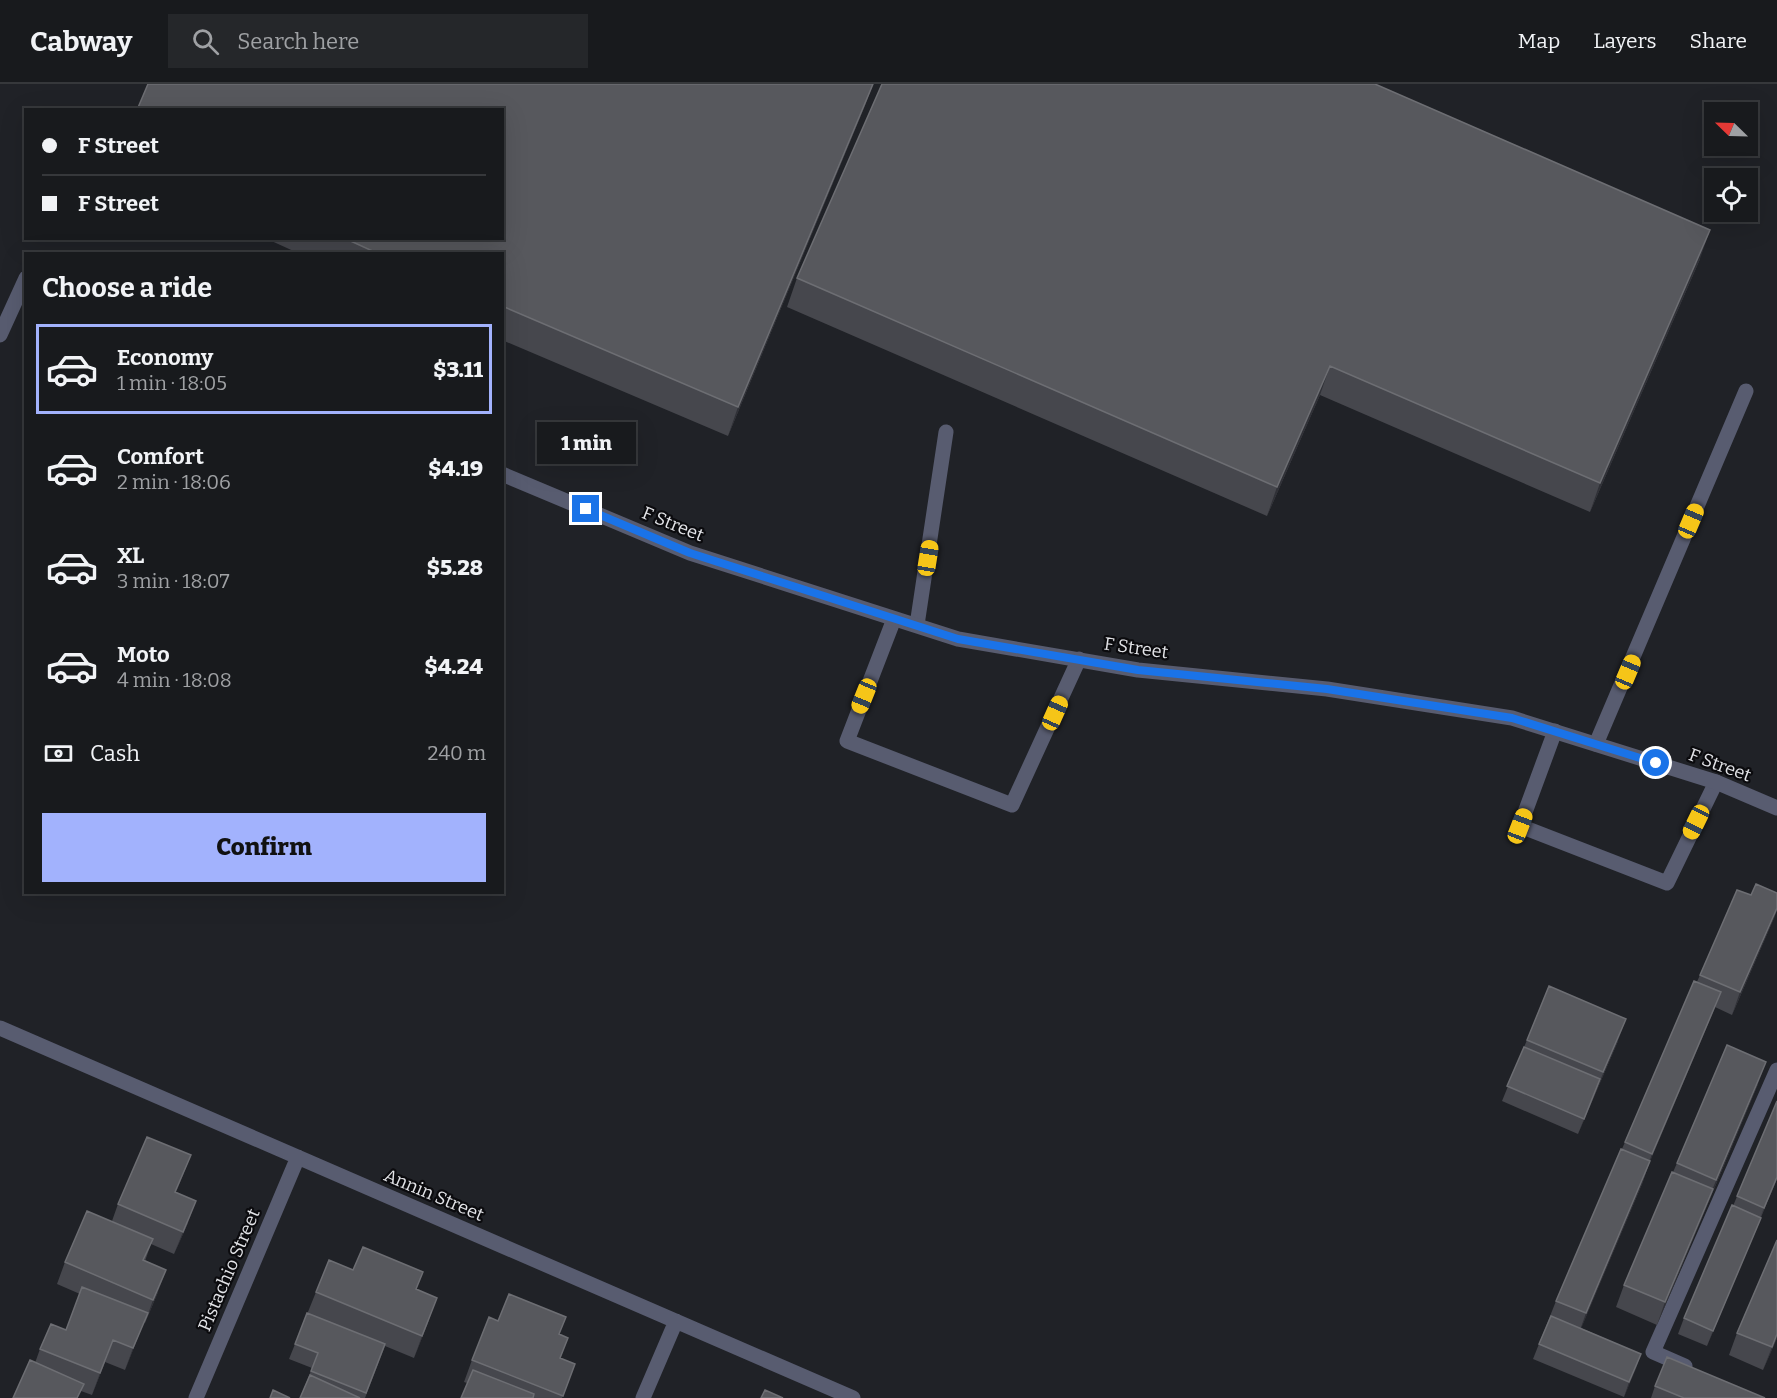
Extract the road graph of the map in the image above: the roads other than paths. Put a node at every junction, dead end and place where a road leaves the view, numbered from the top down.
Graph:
1 (24, 282) edge
2 (0, 335) edge
3 (1746, 391) dead end
4 (946, 432) dead end
5 (504, 475) edge
6 (894, 619) junction
7 (916, 625) junction
8 (1079, 660) junction
9 (1555, 731) junction
10 (1596, 744) junction
11 (1716, 782) junction
12 (1777, 808) edge
13 (0, 1028) edge
14 (1777, 1071) edge
15 (298, 1157) junction
16 (676, 1321) junction
17 (1695, 1371) edge
18 (196, 1398) edge
19 (643, 1398) edge
20 (853, 1398) edge

1 - 2 street
3 - 10 street
4 - 7 street
5 - 6 street, F Street
6 - 7 street, F Street
6 - 8 street
7 - 8 street, F Street
8 - 9 street, F Street
9 - 10 street, F Street
9 - 11 street
10 - 11 street, F Street
11 - 12 street, F Street
13 - 15 street, Annin Street
14 - 17 street
15 - 16 street, Annin Street
15 - 18 street, Pistachio Street
16 - 19 street
16 - 20 street, Annin Street

